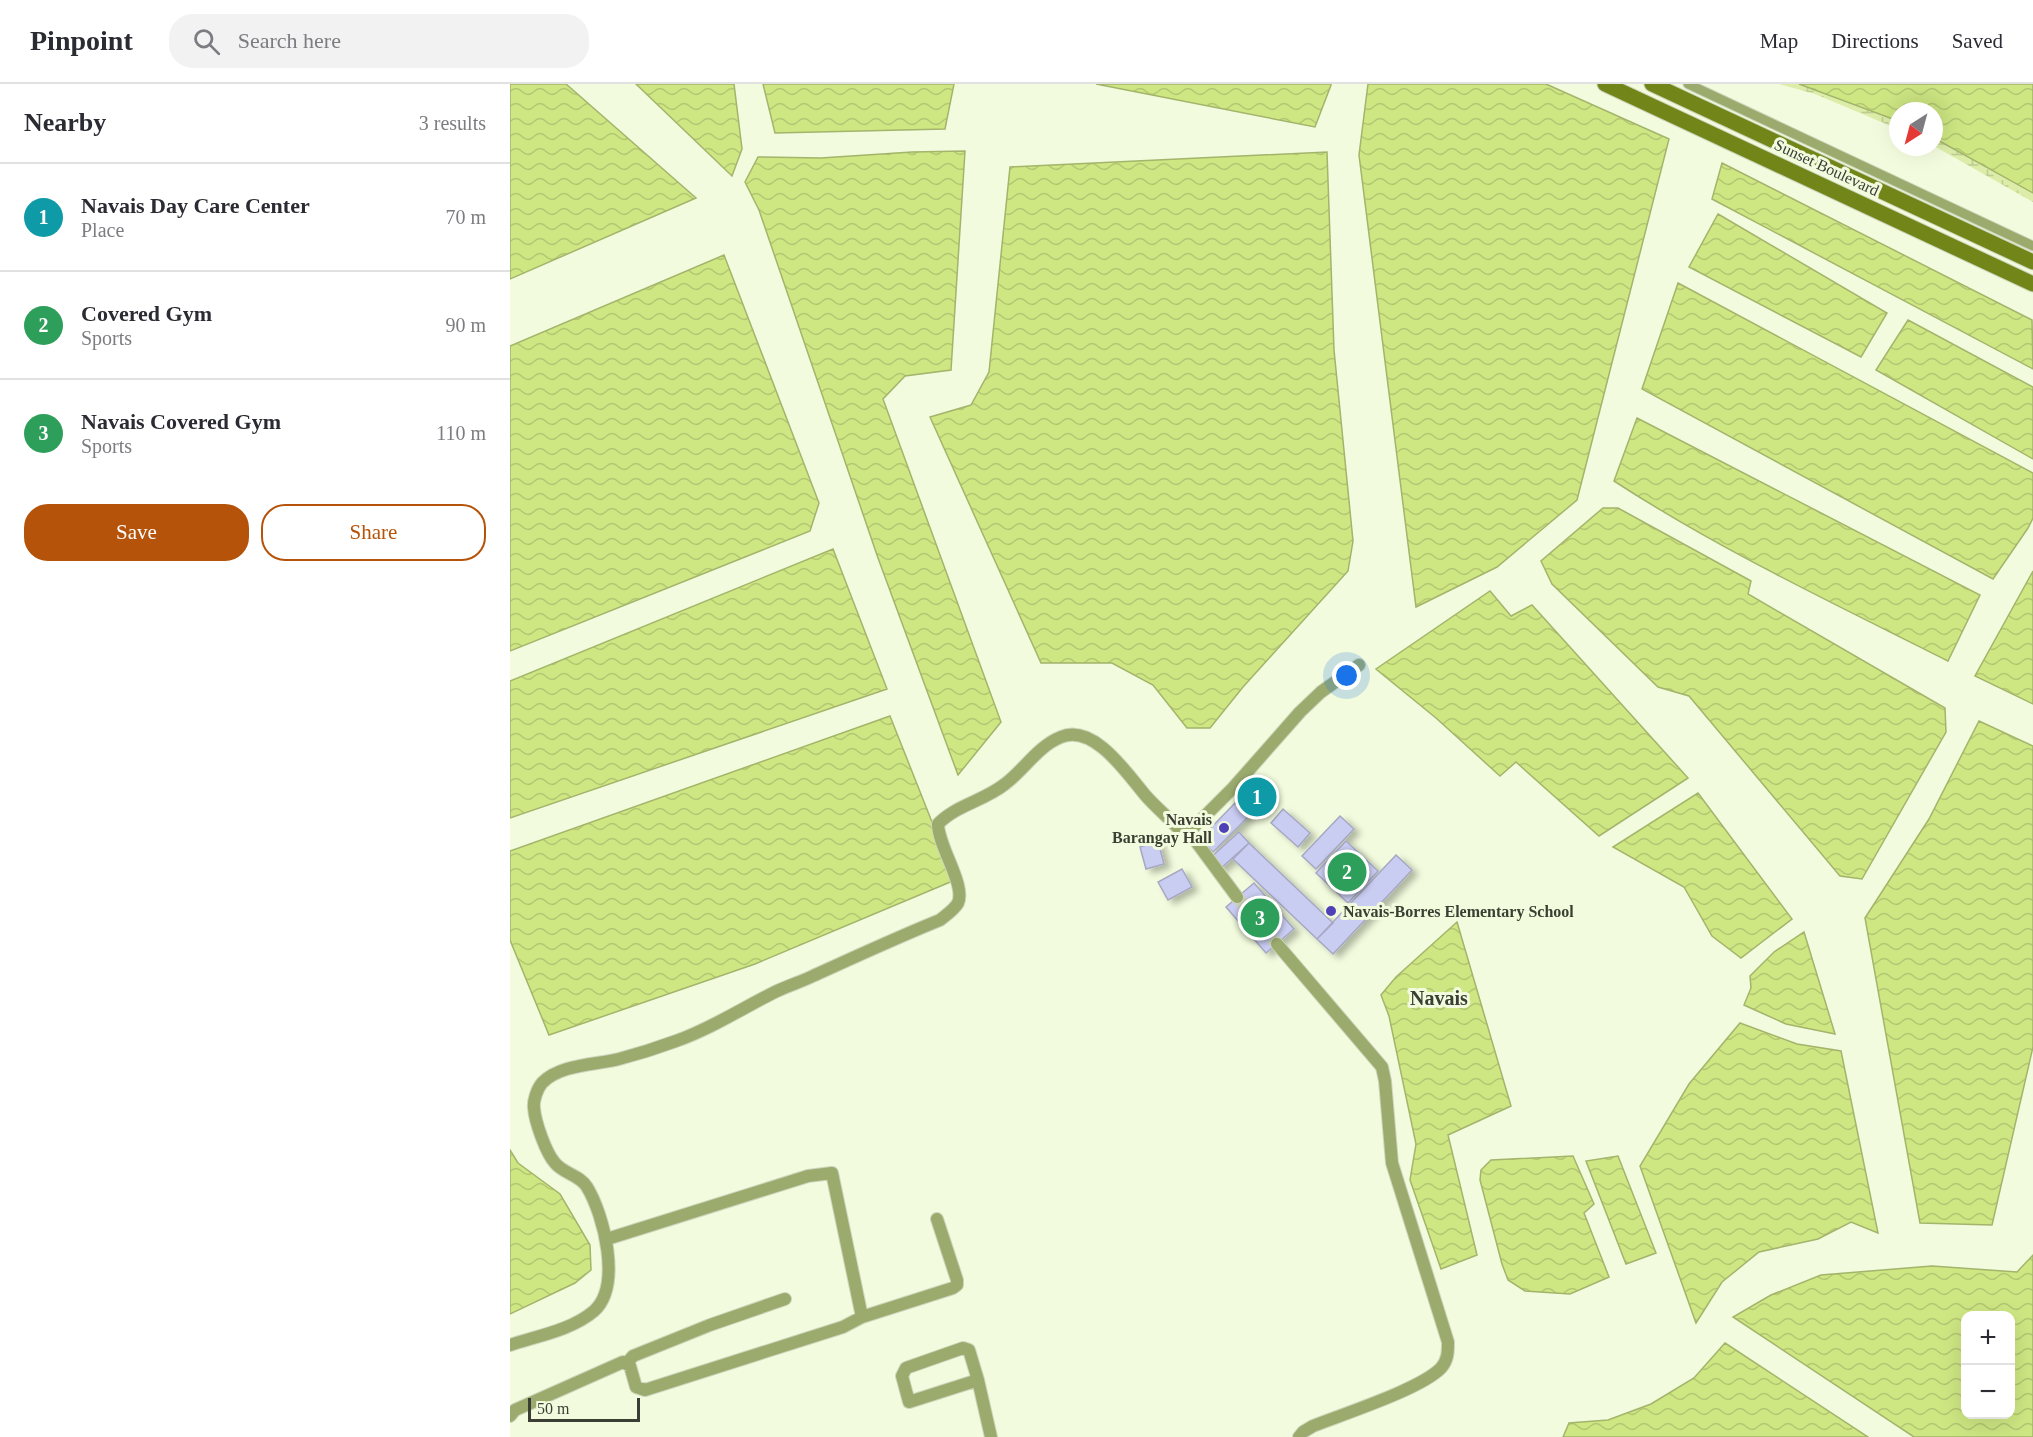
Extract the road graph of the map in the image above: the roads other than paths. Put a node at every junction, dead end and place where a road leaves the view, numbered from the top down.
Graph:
1 (1605, 84) edge
2 (1652, 84) edge
3 (1688, 84) edge
4 (2033, 246) edge
5 (2033, 262) edge
6 (2033, 284) edge
7 (1359, 665) dead end
8 (1189, 832) junction
9 (1238, 897) tunnel mouth
10 (1277, 944) tunnel mouth
11 (937, 1219) dead end
12 (607, 1239) junction
13 (785, 1299) dead end
14 (862, 1317) junction
15 (510, 1345) edge
16 (627, 1363) junction
17 (978, 1380) junction
18 (510, 1416) edge
19 (990, 1437) edge
20 (1299, 1437) edge

1 - 6 main road, Sunset Boulevard
2 - 5 main road, Sunset Boulevard
3 - 4 street
7 - 8 street
8 - 9 street
8 - 12 street
10 - 20 street
11 - 14 street
12 - 14 street
12 - 15 street
13 - 16 street
14 - 16 street
16 - 18 street
17 - 17 street
17 - 19 street

